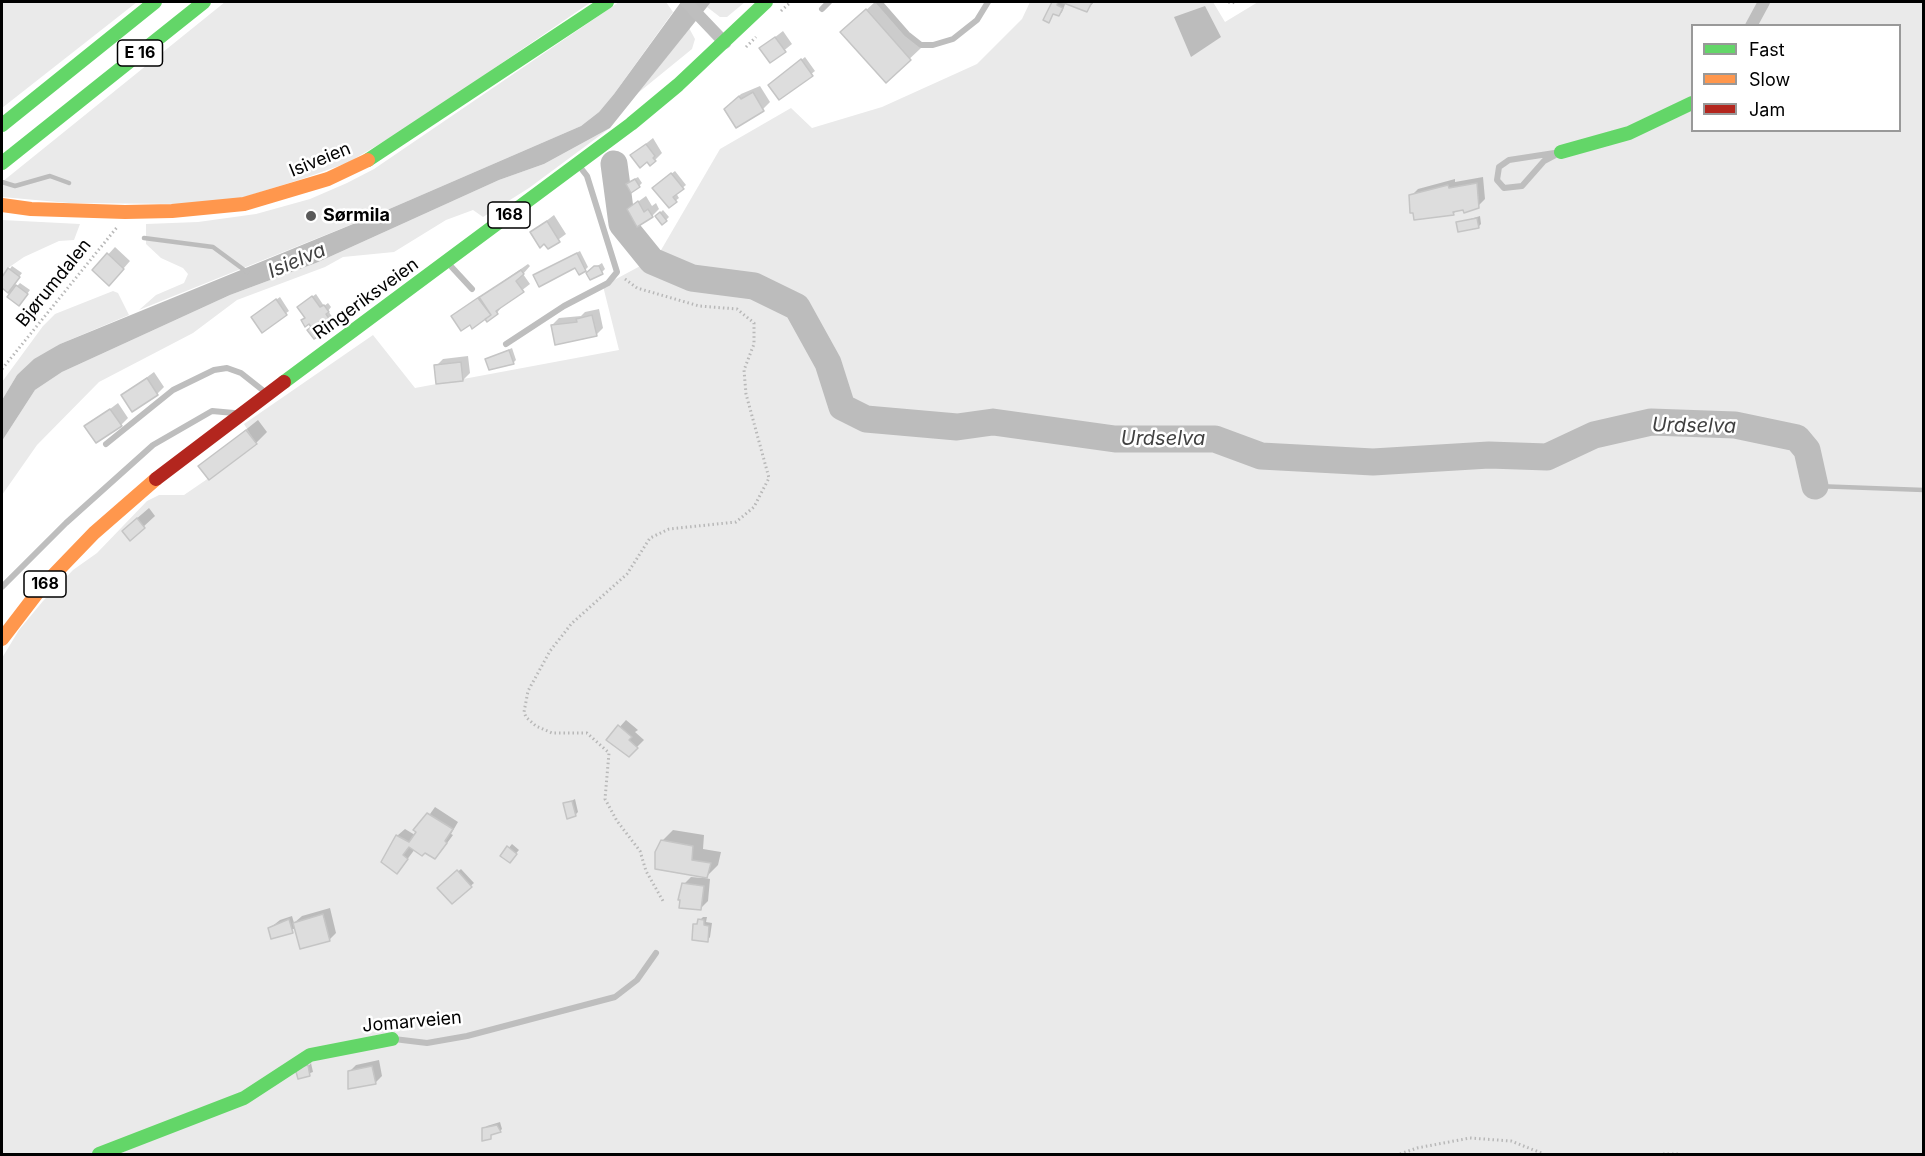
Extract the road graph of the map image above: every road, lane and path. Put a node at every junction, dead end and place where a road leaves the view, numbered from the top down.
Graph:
1 (155, 2) edge
2 (204, 2) edge
3 (607, 2) edge
4 (686, 2) edge
5 (766, 2) edge
6 (829, 2) edge
7 (879, 2) edge
8 (988, 2) edge
9 (1764, 2) edge
10 (822, 9) dead end
11 (1752, 24) edge
12 (724, 43) junction
13 (1691, 103) edge
14 (2, 125) edge
15 (1561, 152) junction
16 (2, 163) edge
17 (578, 164) junction
18 (2, 205) edge
19 (125, 212) junction
20 (447, 262) junction
21 (617, 272) junction
22 (472, 289) dead end
23 (506, 344) dead end
24 (2, 369) edge
25 (268, 394) junction
26 (240, 414) junction
27 (106, 444) dead end
28 (2, 587) edge
29 (2, 639) edge
30 (663, 901) dead end
31 (656, 953) dead end
32 (392, 1039) joint
33 (99, 1155) edge
34 (1400, 1155) edge
35 (1544, 1155) edge
36 (1663, 1155) edge
37 (1681, 1155) edge

1 - 14 main road, E 16
2 - 16 main road, E 16
3 - 19 main road, Isiveien
4 - 12 street
5 - 12 main road, Ringeriksveien / 168
6 - 10 lane
7 - 8 lane
9 - 11 street
12 - 17 main road, Ringeriksveien / 168
13 - 15 main road
15 - 15 lane
17 - 20 main road, Ringeriksveien / 168
17 - 21 lane
18 - 19 main road, Isiveien
19 - 24 path, Bjørumdalen
20 - 22 lane
20 - 25 main road, Ringeriksveien / 168
21 - 23 lane
21 - 30 path
25 - 26 main road, Ringeriksveien / 168
25 - 27 lane
26 - 28 lane
26 - 29 main road, Ringeriksveien / 168
31 - 32 lane, Jomarveien
32 - 33 main road, Jomarveien
34 - 35 path
36 - 37 path

